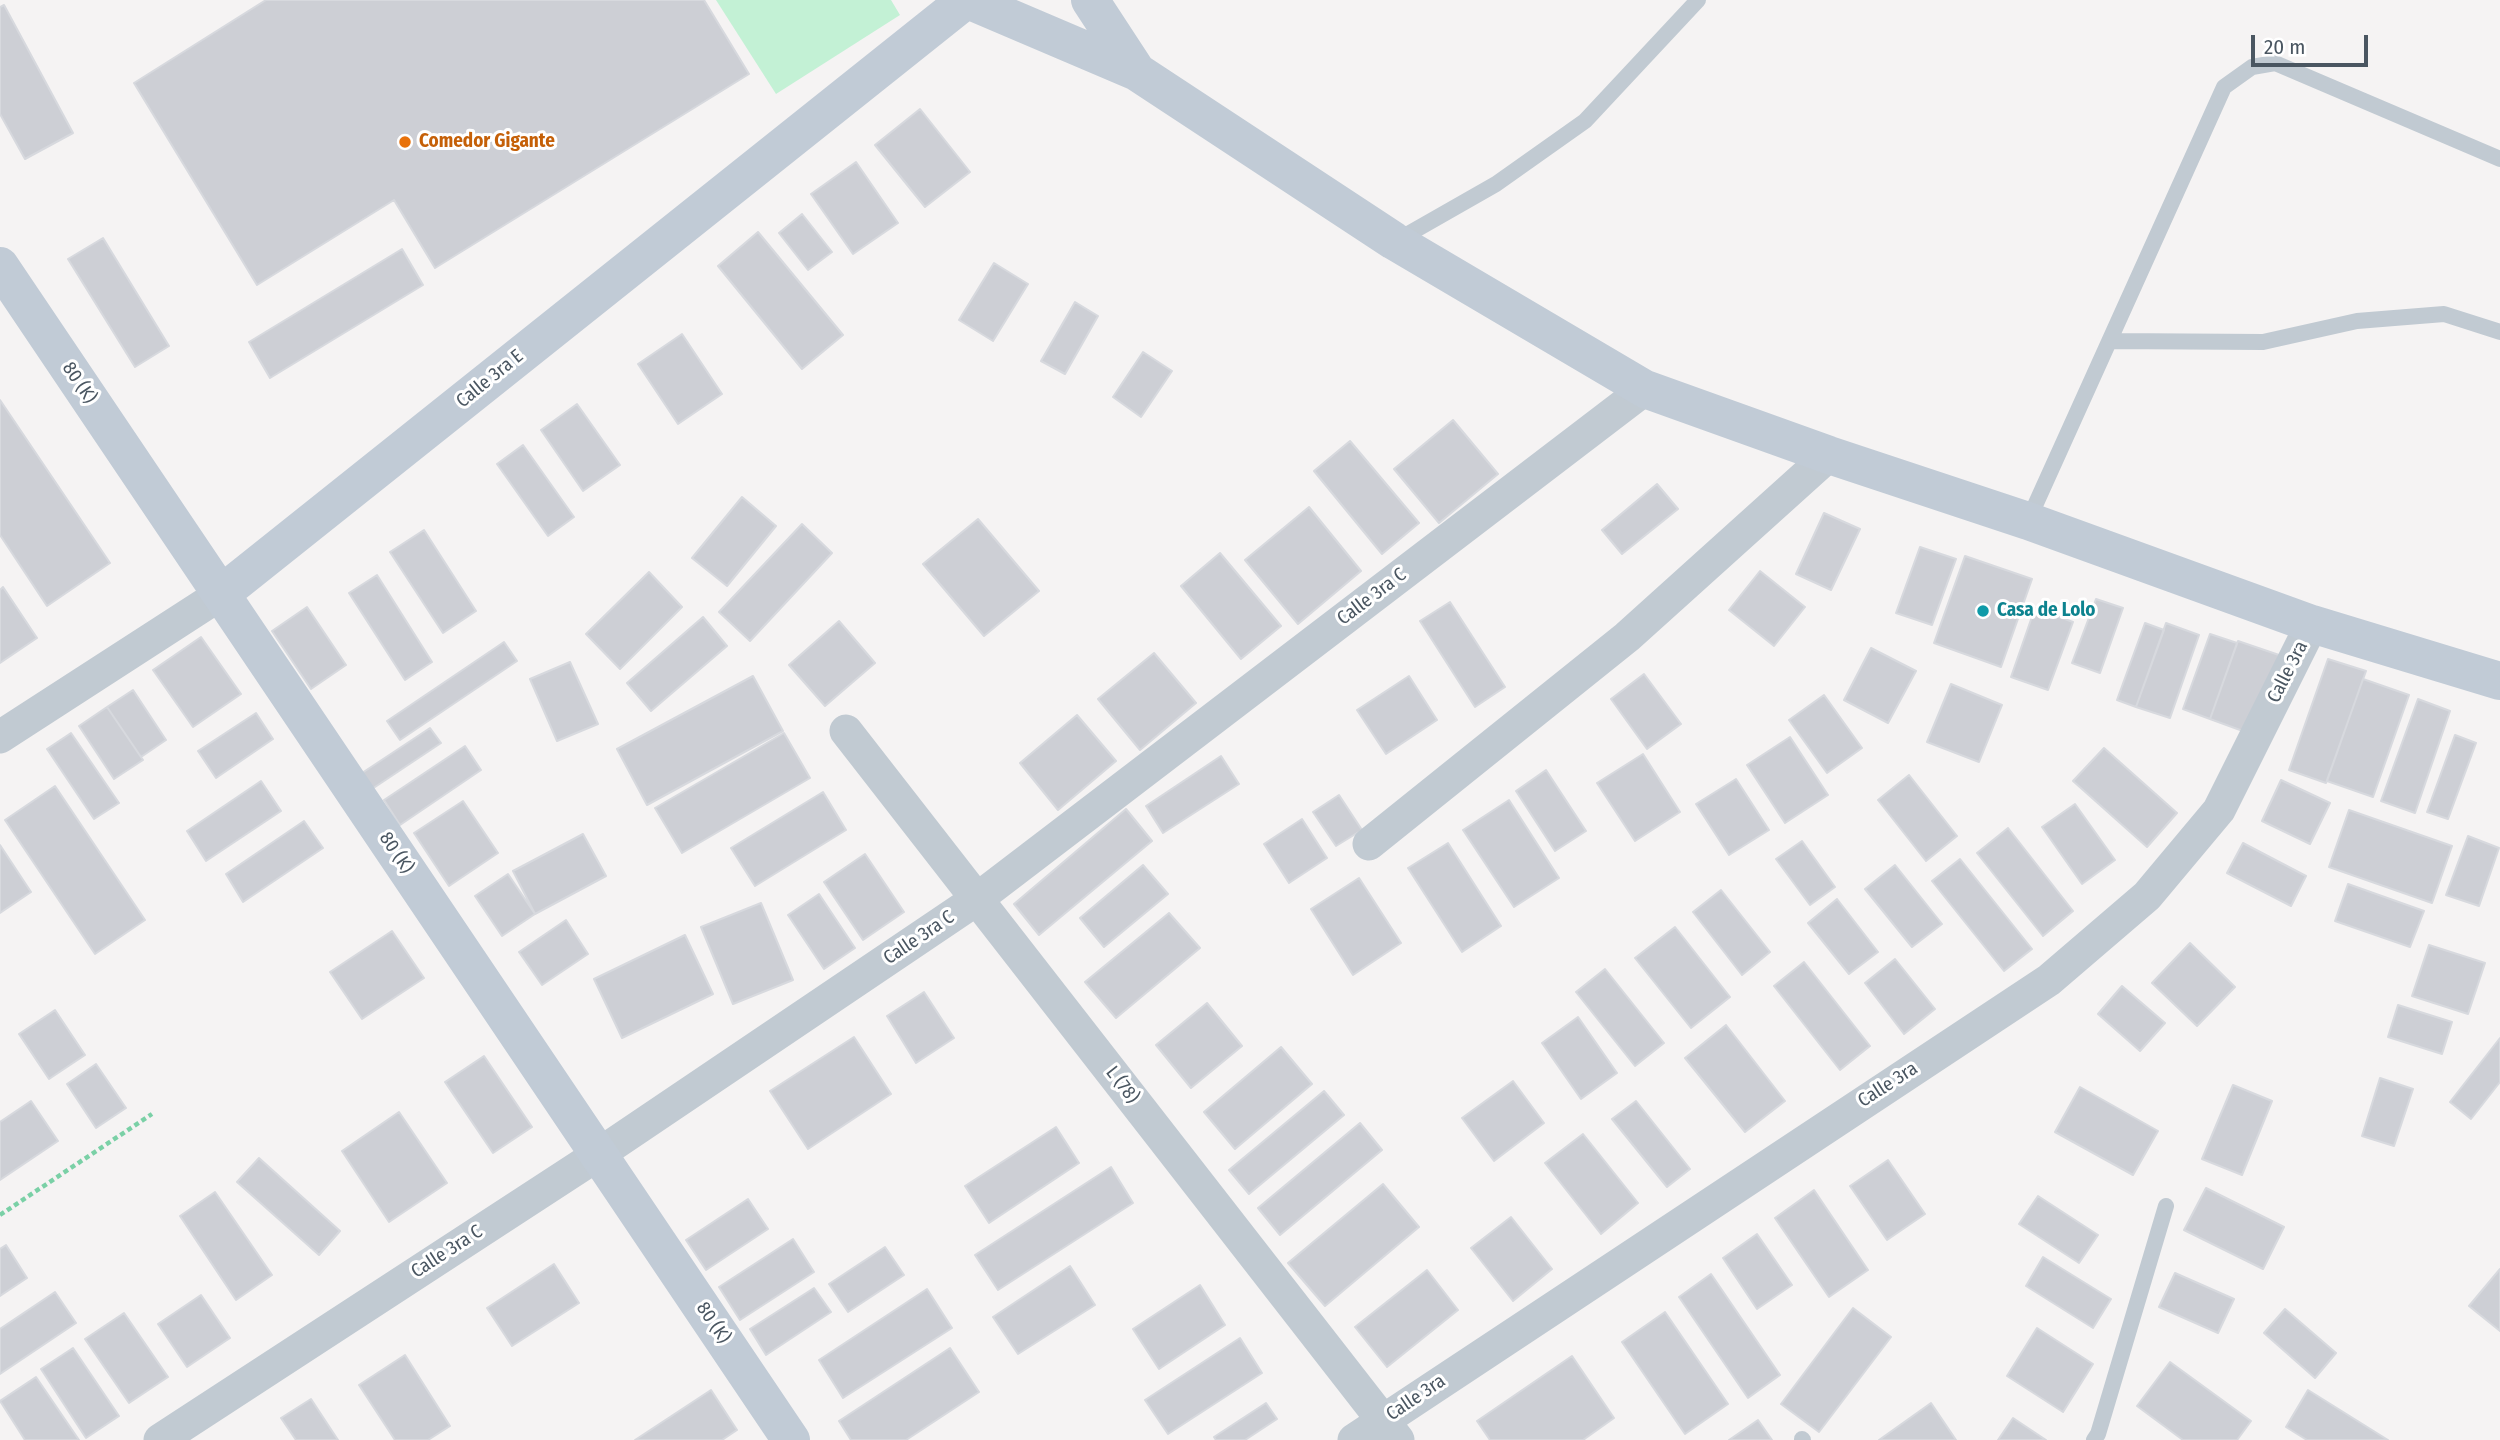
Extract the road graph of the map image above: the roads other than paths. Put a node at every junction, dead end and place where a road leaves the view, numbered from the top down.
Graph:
1 (967, 0) edge
2 (1090, 0) edge
3 (1698, 0) edge
4 (1137, 72) junction
5 (2500, 159) edge
6 (1394, 241) junction
7 (0, 266) edge
8 (2500, 332) edge
9 (2110, 341) junction
10 (1645, 389) junction
11 (1829, 455) junction
12 (2028, 521) junction
13 (221, 594) junction
14 (2312, 624) junction
15 (2500, 681) edge
16 (846, 731) dead end
17 (0, 737) edge
18 (1369, 845) dead end
19 (977, 899) junction
20 (599, 1154) junction
21 (2166, 1206) dead end
22 (1390, 1430) edge
23 (160, 1440) edge
24 (791, 1440) edge
25 (1354, 1440) edge
26 (2094, 1440) edge

1 - 4 street
1 - 13 street, Calle 3ra E
2 - 4 street
3 - 6 lane
4 - 6 street
5 - 9 lane
6 - 10 street
7 - 13 street, 80 (K)
8 - 9 lane
9 - 12 lane
10 - 11 street
10 - 19 street, Calle 3ra C
11 - 12 street
11 - 18 street
12 - 14 street
13 - 17 street, Calle 3ra E
13 - 20 street, 80 (K)
14 - 15 street
14 - 22 street, Calle 3ra
16 - 19 street, L (78)
19 - 20 street, Calle 3ra C
19 - 22 street, L (78)
20 - 23 street, Calle 3ra C
20 - 24 street, 80 (K)
21 - 26 lane
22 - 25 street, Calle 3ra

